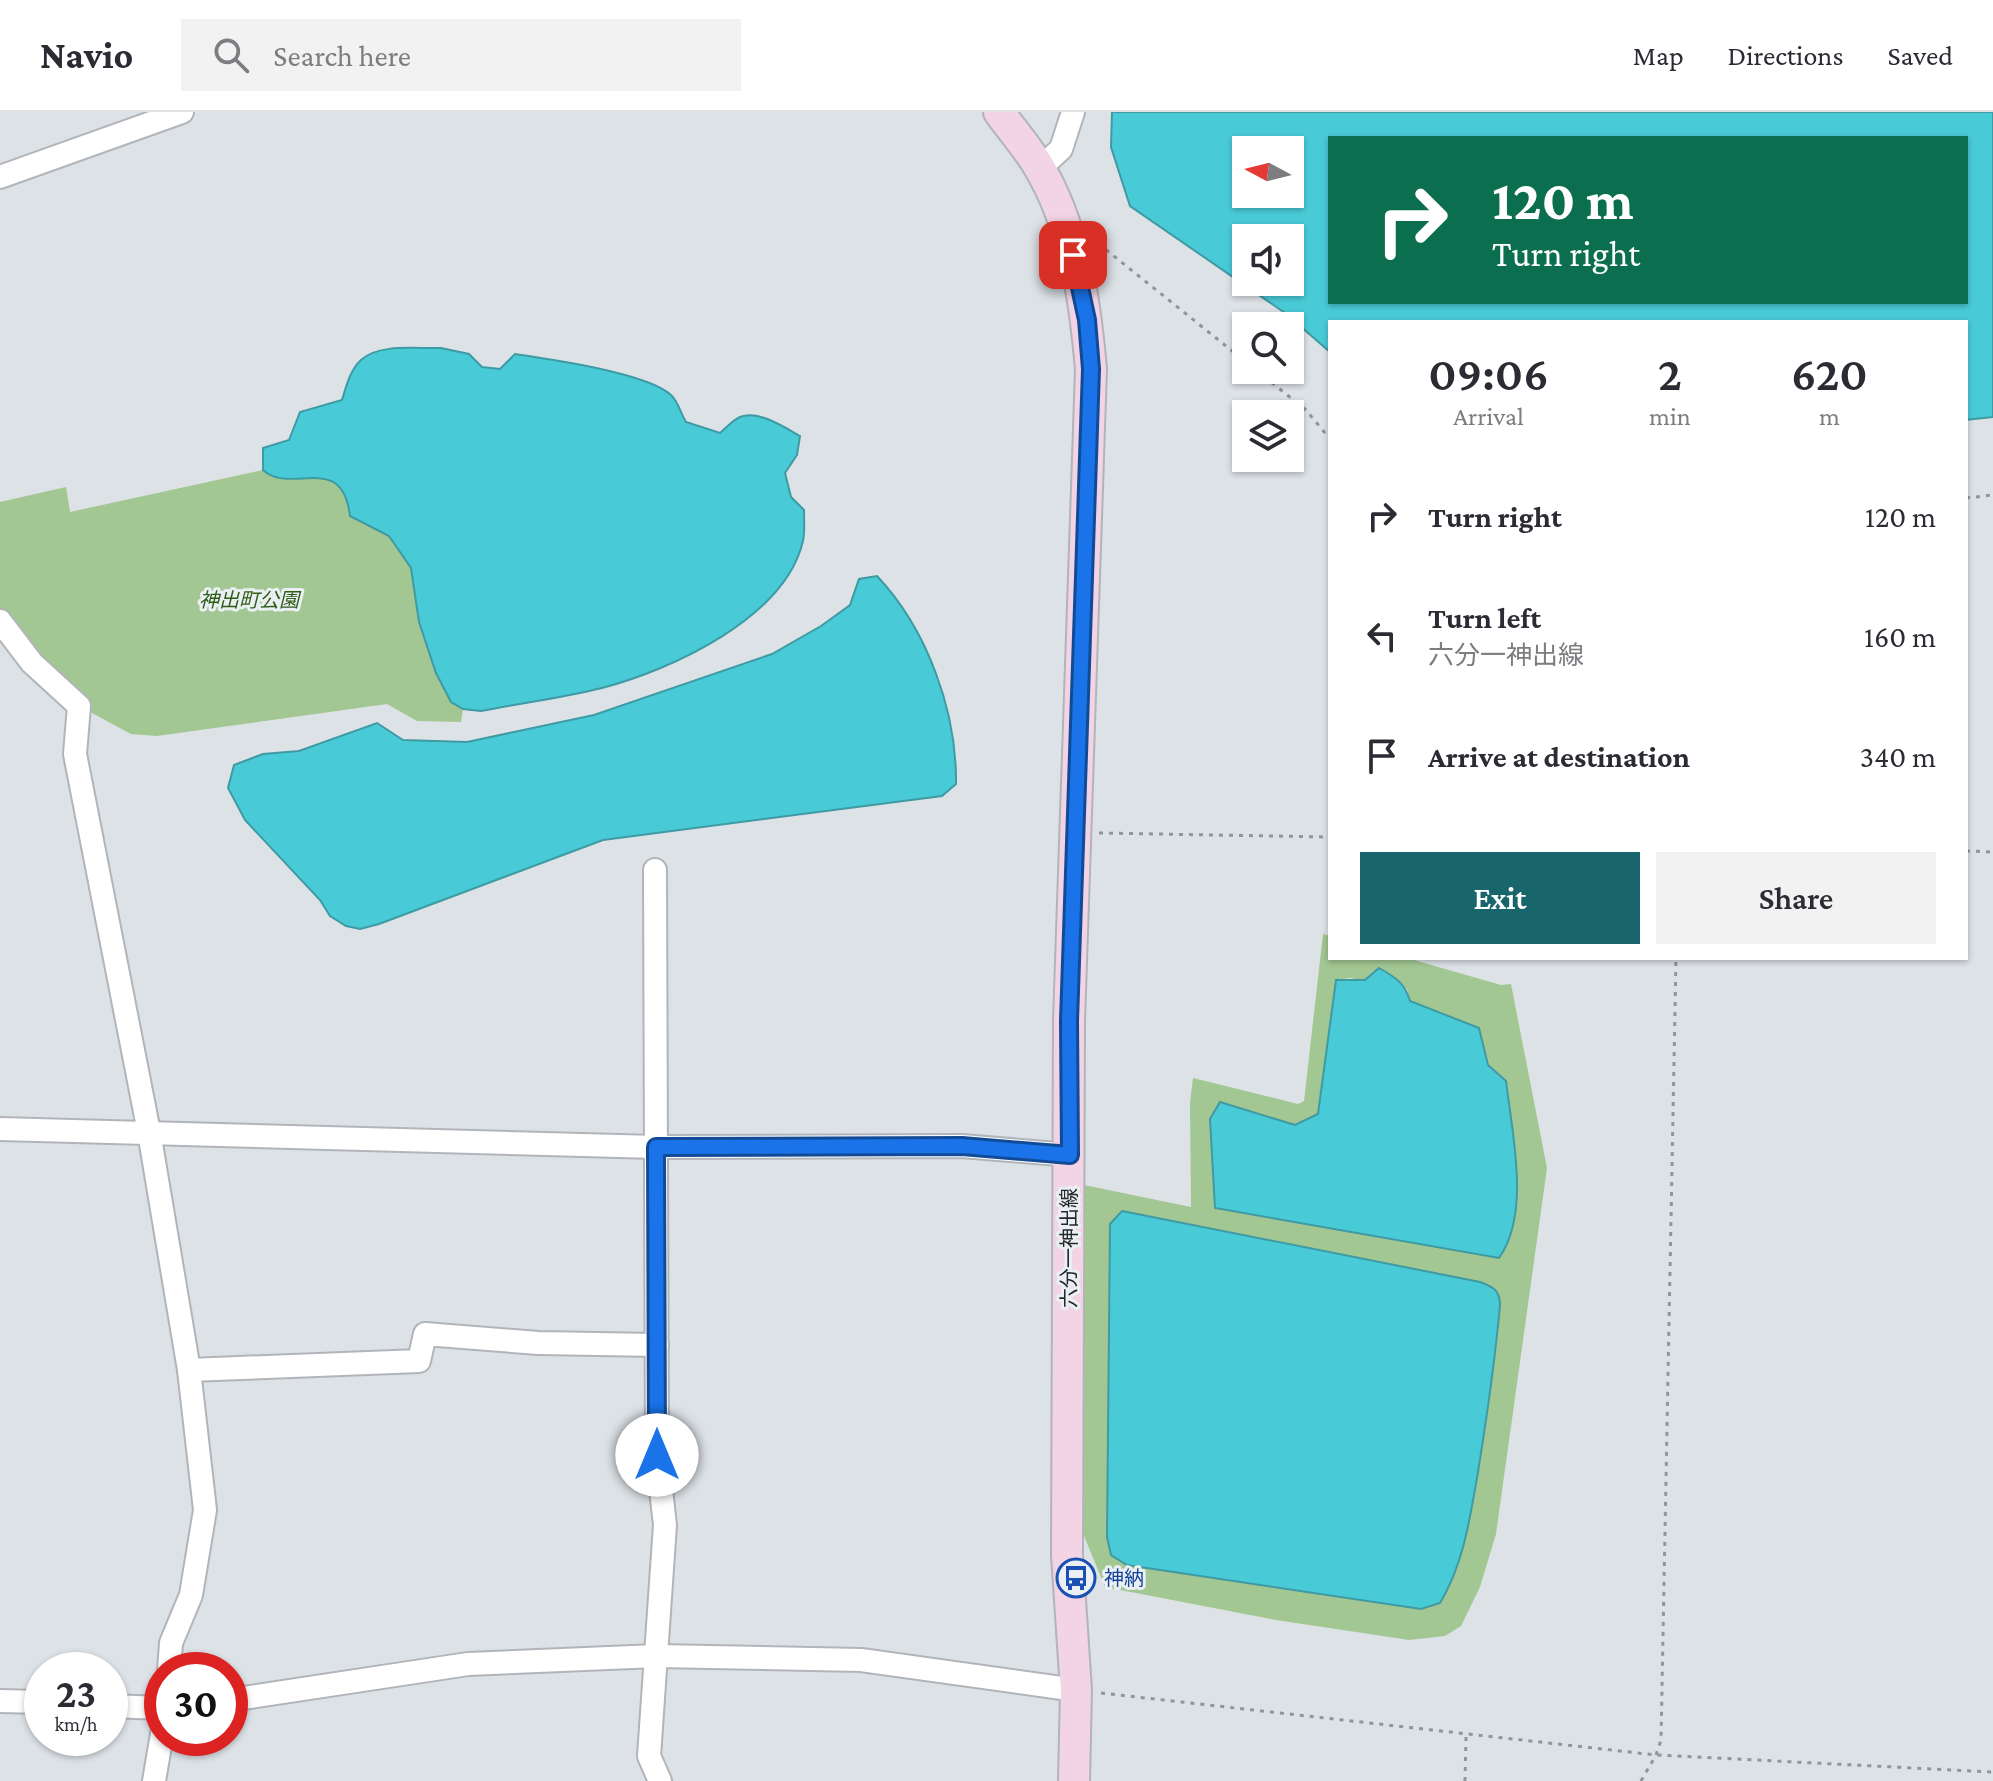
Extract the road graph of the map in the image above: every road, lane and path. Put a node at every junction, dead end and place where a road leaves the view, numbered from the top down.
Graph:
1 (113, 112) edge
2 (182, 112) edge
3 (999, 112) edge
4 (1073, 112) edge
5 (114, 136) junction
6 (1040, 168) junction
7 (0, 177) edge
8 (1067, 233) junction
9 (1232, 351) edge
10 (1274, 384) edge
11 (1328, 437) edge
12 (1993, 495) edge
13 (1968, 498) edge
14 (0, 621) edge
15 (1075, 833) junction
16 (1328, 837) edge
17 (1968, 851) edge
18 (1993, 852) edge
19 (655, 870) dead end
20 (1676, 960) edge
21 (0, 1129) edge
22 (149, 1132) junction
23 (656, 1147) junction
24 (1070, 1155) junction
25 (657, 1345) junction
26 (189, 1370) junction
27 (170, 1652) edge
28 (656, 1656) junction
29 (1076, 1690) junction
30 (248, 1697) edge
31 (0, 1701) edge
32 (24, 1702) edge
33 (1466, 1736) junction
34 (1656, 1755) junction
35 (158, 1756) edge
36 (1993, 1772) edge
37 (154, 1781) edge
38 (660, 1781) edge
39 (1074, 1781) edge
40 (1465, 1781) edge
41 (1641, 1781) edge

1 - 5 street
2 - 5 street
3 - 6 main road, 六分一神出線
4 - 6 street
5 - 7 street
6 - 8 main road, 六分一神出線
8 - 9 path
8 - 15 main road, 六分一神出線
10 - 11 path
12 - 13 path
14 - 22 street
15 - 16 path
15 - 24 main road, 六分一神出線
17 - 18 path
19 - 23 street
20 - 34 path
21 - 22 street
22 - 23 street
22 - 26 street
23 - 24 street
23 - 25 street
24 - 29 main road, 六分一神出線
25 - 26 street
25 - 28 street
26 - 27 street
28 - 29 street
28 - 30 street
28 - 38 street
29 - 33 path
29 - 39 main road, 六分一神出線
31 - 32 street
33 - 34 path
33 - 40 path
34 - 36 path
34 - 41 path
35 - 37 street

